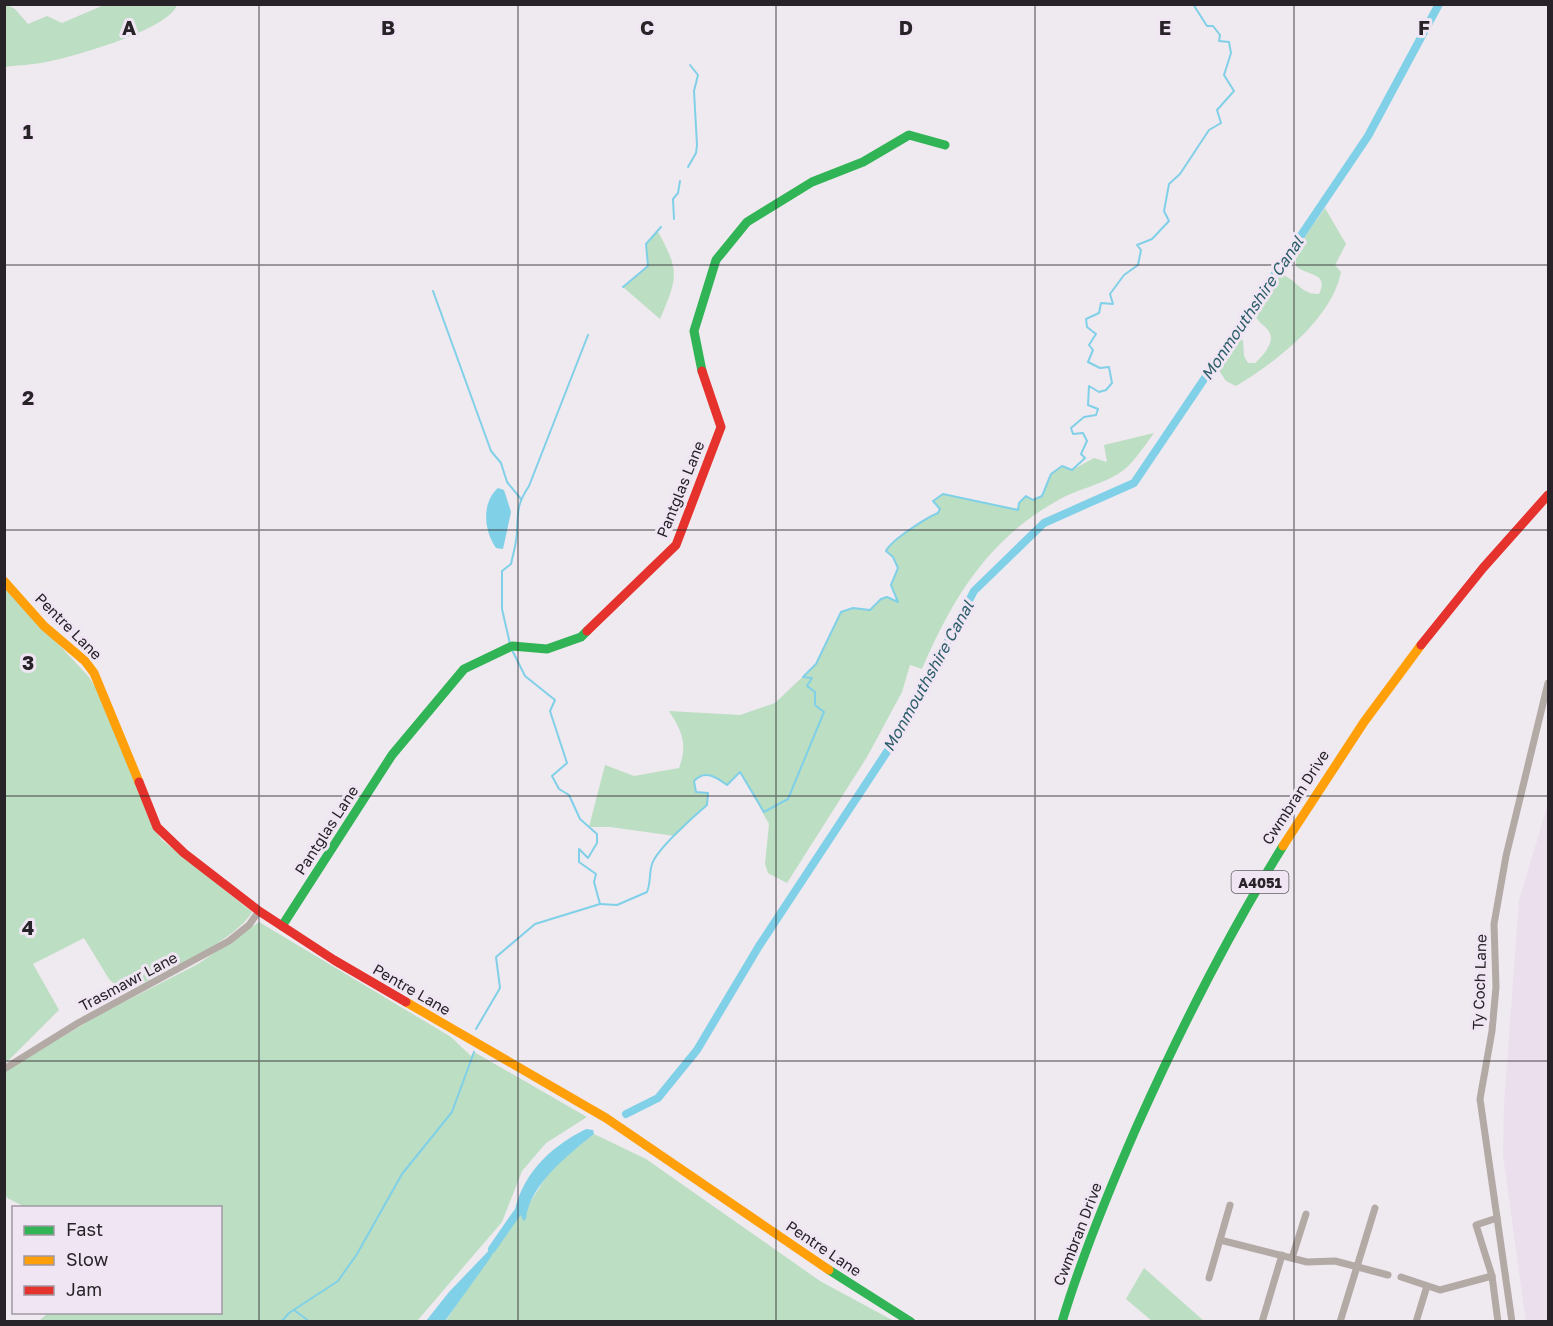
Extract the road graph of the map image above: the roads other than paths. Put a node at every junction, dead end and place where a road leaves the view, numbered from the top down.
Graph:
1 (945, 145) dead end
2 (1548, 495) edge
3 (4, 580) edge
4 (1548, 683) edge
5 (259, 911) junction
6 (282, 926) junction
7 (4, 1069) edge
8 (1230, 1205) dead end
9 (1375, 1208) dead end
10 (1306, 1214) dead end
11 (1497, 1218) junction
12 (1220, 1240) junction
13 (1282, 1255) junction
14 (1292, 1258) junction
15 (1356, 1267) junction
16 (1388, 1275) dead end
17 (1492, 1276) junction
18 (1401, 1277) dead end
19 (1209, 1278) dead end
20 (1427, 1286) junction
21 (911, 1322) edge
22 (1062, 1322) edge
23 (1262, 1322) edge
24 (1340, 1322) edge
25 (1416, 1322) edge
26 (1498, 1322) edge
27 (1512, 1322) edge

1 - 6 street, Pantglas Lane
2 - 22 street, Cwmbran Drive / A4051
3 - 5 street, Pentre Lane
4 - 11 street, Ty Coch Lane
5 - 6 street, Pentre Lane
5 - 7 street, Trasmawr Lane
6 - 21 street, Pentre Lane
8 - 12 street
9 - 15 street
10 - 14 street
11 - 17 street
11 - 27 street, Ty Coch Lane
12 - 13 street
12 - 19 street
13 - 14 street
13 - 23 street
14 - 15 street
15 - 16 street
15 - 24 street
17 - 20 street
17 - 26 street
18 - 20 street
20 - 25 street

